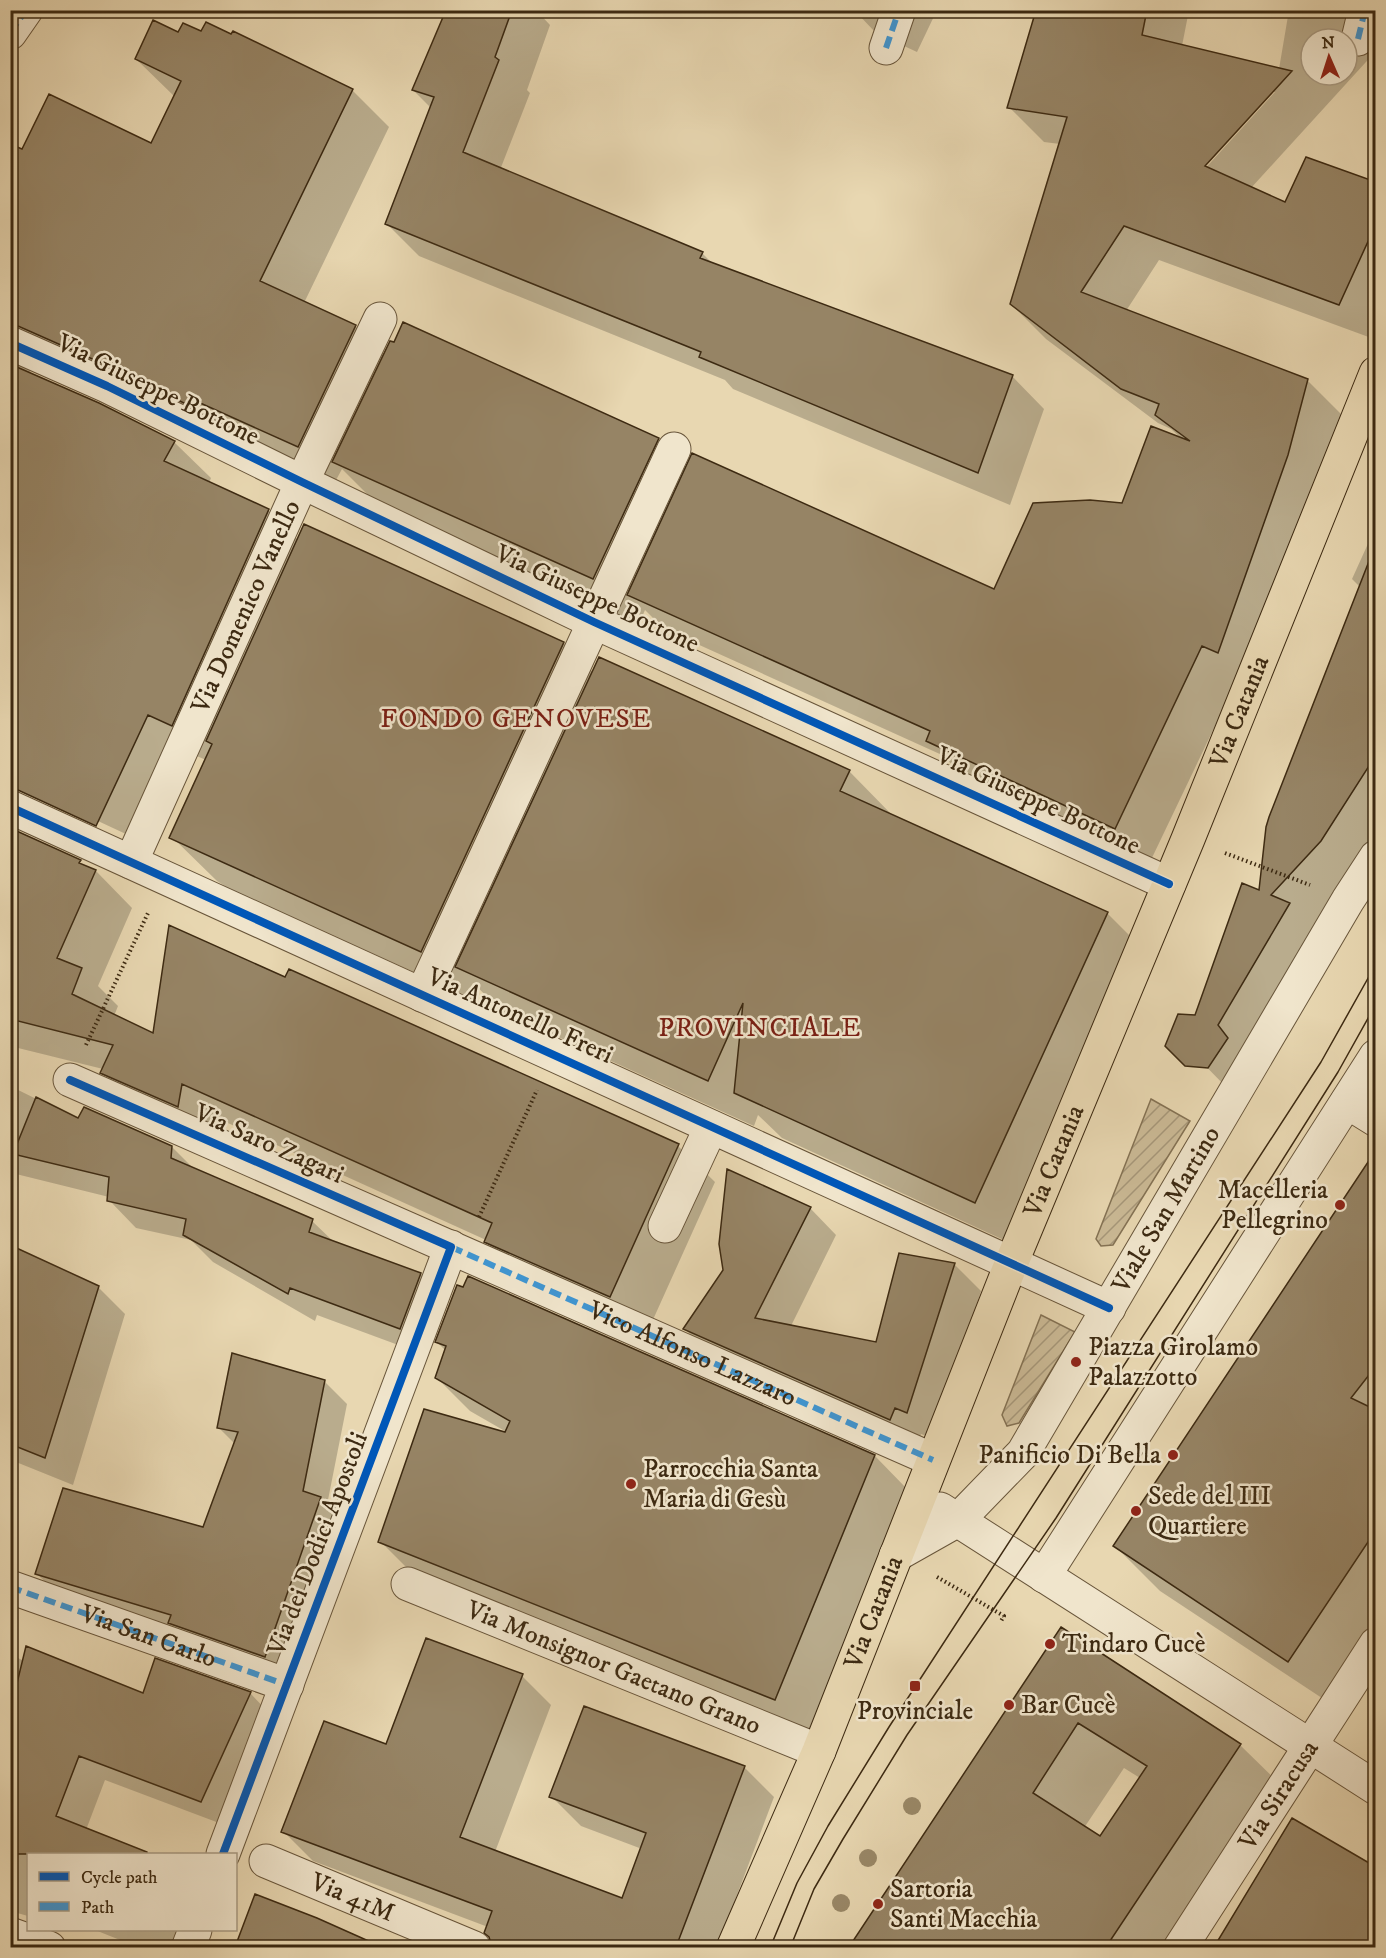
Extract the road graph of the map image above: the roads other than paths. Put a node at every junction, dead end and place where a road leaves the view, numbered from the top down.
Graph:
1 (26, 10) edge
2 (899, 10) edge
3 (10, 33) edge
4 (886, 48) dead end
5 (380, 319) dead end
6 (10, 344) edge
7 (1376, 373) edge
8 (674, 449) dead end
9 (302, 482) junction
10 (594, 622) junction
11 (10, 807) edge
12 (1376, 858) edge
13 (130, 862) junction
14 (1169, 884) junction
15 (422, 995) junction
16 (1376, 1056) edge
17 (70, 1080) road end
18 (1347, 1102) junction
19 (1376, 1120) edge
20 (711, 1127) junction
21 (665, 1226) dead end
22 (451, 1247) junction
23 (1011, 1264) junction
24 (1109, 1308) junction
25 (933, 1461) junction
26 (920, 1496) junction
27 (958, 1520) junction
28 (896, 1555) junction
29 (1044, 1576) junction
30 (408, 1584) dead end
31 (10, 1587) edge
32 (1376, 1644) edge
33 (287, 1685) junction
34 (1310, 1746) junction
35 (819, 1751) junction
36 (1376, 1788) edge
37 (223, 1853) edge
38 (266, 1861) dead end
39 (194, 1931) edge
40 (10, 1934) edge
41 (50, 1947) edge
42 (188, 1947) edge
43 (474, 1947) edge
44 (733, 1947) edge
45 (1180, 1947) edge

1 - 3 street
2 - 4 street
5 - 9 street, Via Domenico Vanello
6 - 9 street, Via Giuseppe Bottone
7 - 14 main road, Via Catania
8 - 10 street
9 - 10 street, Via Giuseppe Bottone
9 - 13 street, Via Domenico Vanello
10 - 14 street, Via Giuseppe Bottone
10 - 15 street
11 - 13 street, Via Antonello Freri
12 - 24 street, Viale San Martino
13 - 15 street, Via Antonello Freri
14 - 23 main road, Via Catania
15 - 20 street, Via Antonello Freri
16 - 18 street
17 - 22 street, Via Saro Zagari
18 - 19 street
18 - 29 street
20 - 21 street
20 - 23 street, Via Antonello Freri
22 - 25 street, Vico Alfonso Lazzaro
22 - 33 street, Via dei Dodici Apostoli
23 - 24 street, Via Antonello Freri
23 - 25 main road, Via Catania
24 - 27 street, Viale San Martino
25 - 26 main road, Via Catania
26 - 27 street
26 - 28 main road, Via Catania
27 - 28 street, Viale San Martino
27 - 29 street
28 - 35 main road, Via Catania
29 - 34 street
30 - 35 street, Via Monsignor Gaetano Grano
31 - 33 street, Via San Carlo
32 - 34 street, Via Siracusa
33 - 37 street, Via dei Dodici Apostoli
34 - 36 street
34 - 45 street, Via Siracusa
35 - 44 main road, Via Catania
38 - 43 street, Via 41M
39 - 42 street
40 - 41 street

